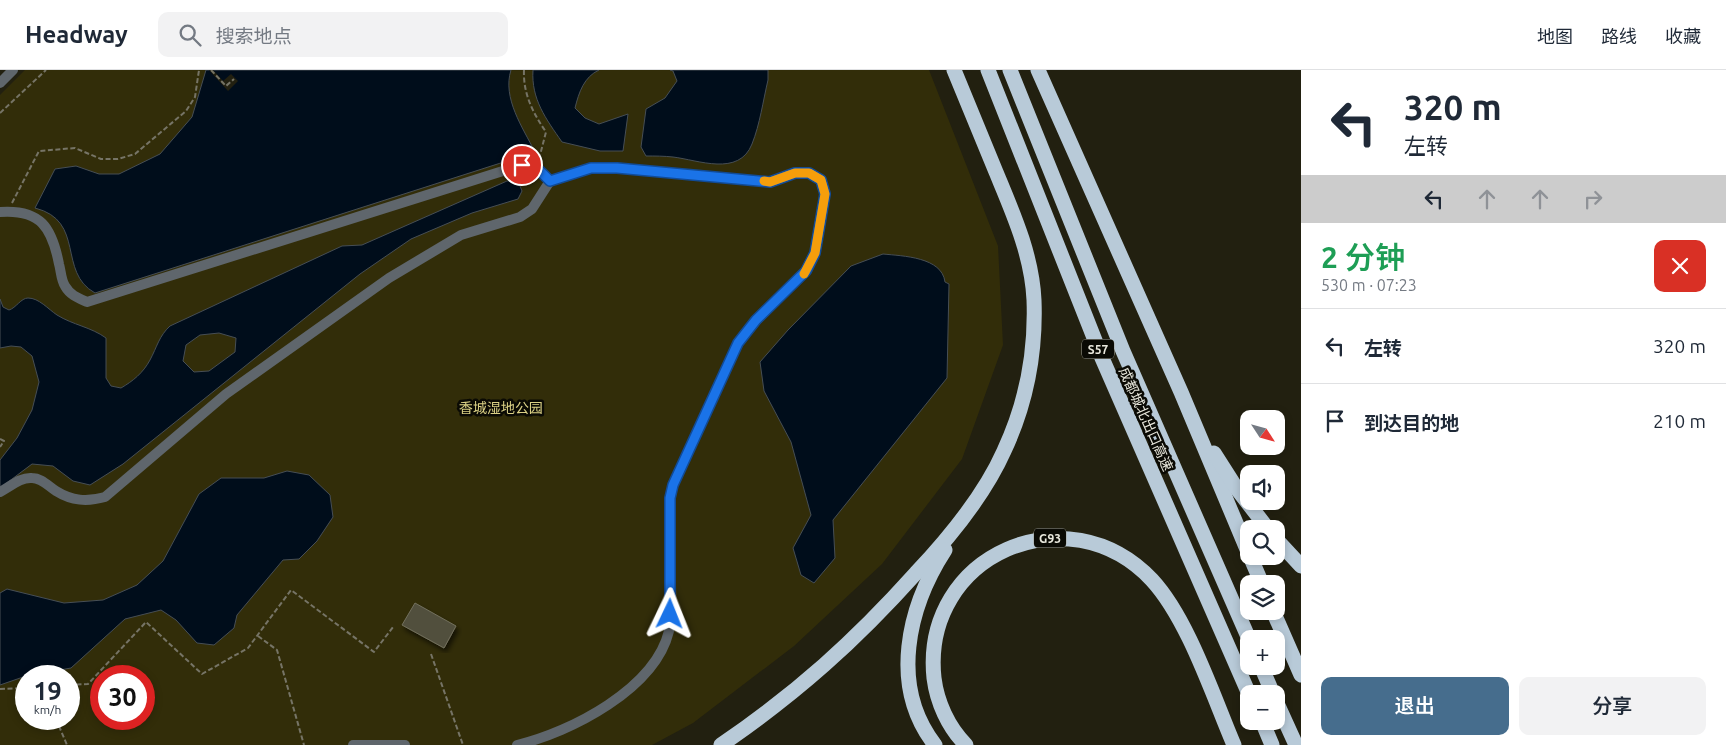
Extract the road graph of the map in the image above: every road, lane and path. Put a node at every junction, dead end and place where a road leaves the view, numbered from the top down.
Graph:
1 (13, 70) edge
2 (46, 70) edge
3 (199, 70) edge
4 (211, 70) edge
5 (524, 70) edge
6 (954, 70) edge
7 (988, 70) edge
8 (1010, 70) edge
9 (1038, 70) edge
10 (234, 79) dead end
11 (0, 83) edge
12 (0, 113) edge
13 (537, 168) junction
14 (550, 181) junction
15 (4, 212) edge
16 (1181, 392) junction
17 (0, 439) edge
18 (0, 447) edge
19 (0, 492) edge
20 (968, 510) junction
21 (1261, 520) edge
22 (1240, 534) edge
23 (1285, 549) edge
24 (1301, 566) edge
25 (1277, 620) edge
26 (393, 627) dead end
27 (1245, 630) edge
28 (258, 635) junction
29 (431, 654) dead end
30 (1301, 675) edge
31 (80, 684) edge
32 (1245, 685) edge
33 (15, 688) edge
34 (0, 689) edge
35 (1285, 721) edge
36 (61, 730) edge
37 (1266, 730) edge
38 (67, 745) edge
39 (304, 745) edge
40 (353, 745) edge
41 (405, 745) edge
42 (463, 745) edge
43 (518, 745) edge
44 (721, 745) edge
45 (935, 745) edge
46 (966, 745) edge
47 (1234, 745) edge
48 (1272, 745) edge
49 (1296, 745) edge

1 - 11 street
2 - 12 path
3 - 15 path
4 - 10 path
5 - 13 path
6 - 20 highway
7 - 32 highway, 成都城北出口高速 / S57
8 - 27 highway, 成都城北出口高速 / S57
9 - 16 highway
13 - 14 street
13 - 15 street
14 - 19 street
14 - 43 street
16 - 21 highway
16 - 22 highway
17 - 18 path
20 - 44 highway
20 - 45 highway
23 - 24 highway
25 - 30 highway
26 - 28 path
28 - 31 path
28 - 39 path
29 - 42 path
33 - 34 path
35 - 49 highway
36 - 38 path
37 - 48 highway
40 - 41 street
46 - 47 highway, G93

